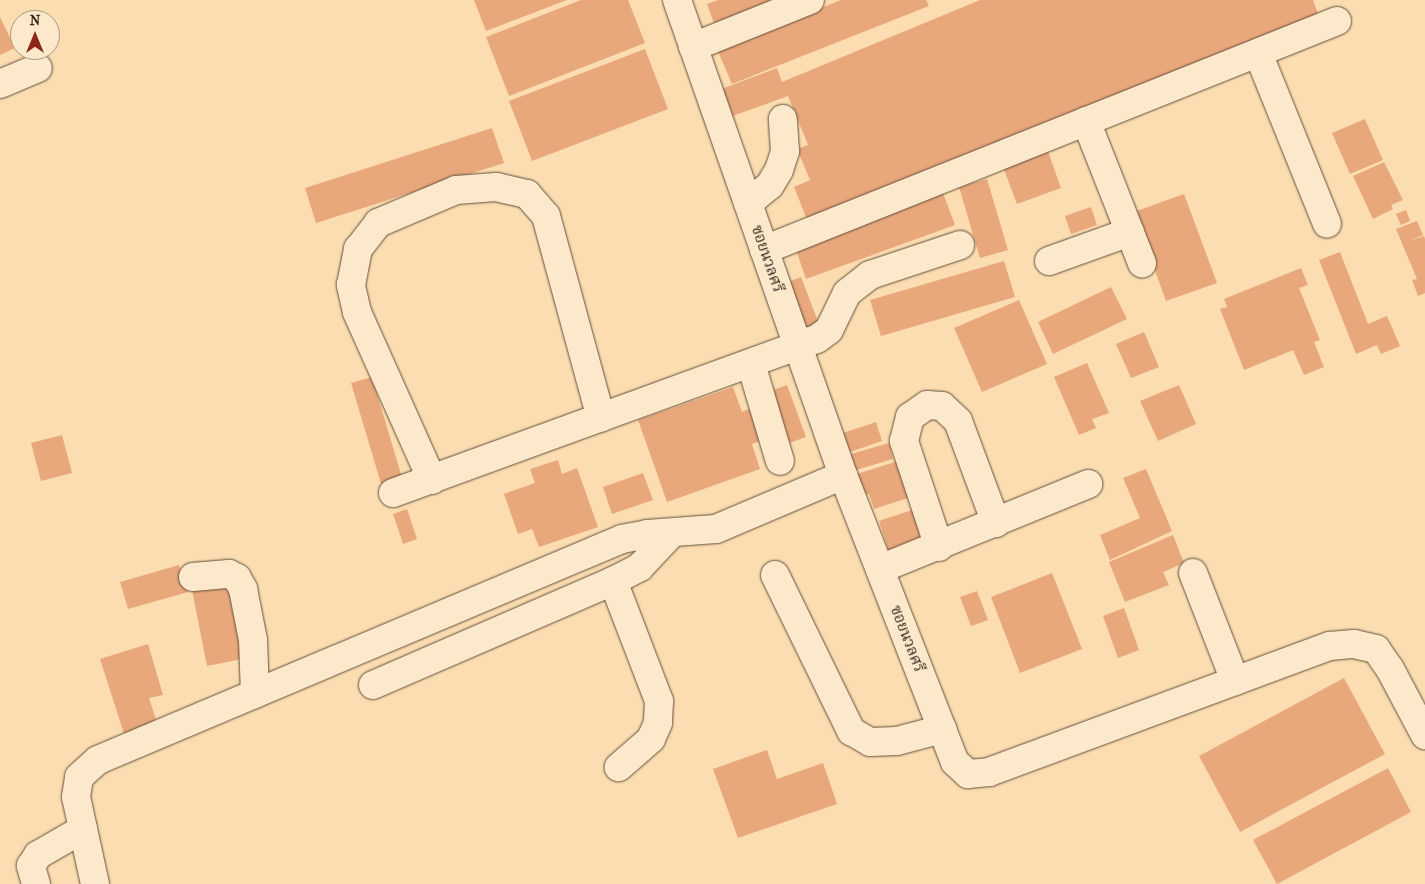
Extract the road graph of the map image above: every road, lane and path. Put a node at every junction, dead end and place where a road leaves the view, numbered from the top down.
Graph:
1 (677, 0) edge
2 (810, 0) edge
3 (1337, 21) dead end
4 (693, 47) junction
5 (1258, 52) junction
6 (38, 68) dead end
7 (0, 84) edge
8 (783, 119) dead end
9 (1086, 121) junction
10 (748, 203) junction
11 (1327, 224) dead end
12 (1130, 232) junction
13 (960, 245) dead end
14 (764, 250) junction
15 (1048, 261) dead end
16 (1142, 263) dead end
17 (798, 347) junction
18 (751, 364) junction
19 (601, 418) junction
20 (780, 461) dead end
21 (843, 475) junction
22 (432, 480) junction
23 (1088, 484) dead end
24 (393, 493) dead end
25 (996, 523) junction
26 (671, 534) junction
27 (938, 547) junction
28 (880, 569) junction
29 (1193, 574) dead end
30 (774, 575) dead end
31 (194, 577) dead end
32 (613, 582) junction
33 (1235, 681) junction
34 (373, 685) dead end
35 (255, 694) junction
36 (942, 729) junction
37 (1425, 735) edge
38 (619, 767) dead end
39 (83, 829) junction
40 (36, 884) edge
41 (95, 884) edge

1 - 4 street, ซอยนวลศรี
2 - 4 street
3 - 5 street
4 - 10 street, ซอยนวลศรี
5 - 9 street
5 - 11 street
6 - 7 street
8 - 10 street
9 - 12 street
9 - 14 street
10 - 14 street, ซอยนวลศรี
12 - 15 street
12 - 16 street
13 - 17 street
14 - 17 street, ซอยนวลศรี
17 - 18 street
17 - 21 street, ซอยนวลศรี
18 - 19 street
18 - 20 street
19 - 22 street
19 - 22 street
21 - 26 street
21 - 28 street, ซอยนวลศรี
22 - 24 street
23 - 25 street
25 - 27 street
25 - 27 street
26 - 32 street
26 - 35 street
27 - 28 street
28 - 36 street, ซอยนวลศรี
29 - 33 street
30 - 36 street
31 - 35 street
32 - 34 street
32 - 38 street
33 - 36 street, ซอยนวลศรี
33 - 37 street, ซอยนวลศรี
35 - 39 street
39 - 40 street
39 - 41 street

